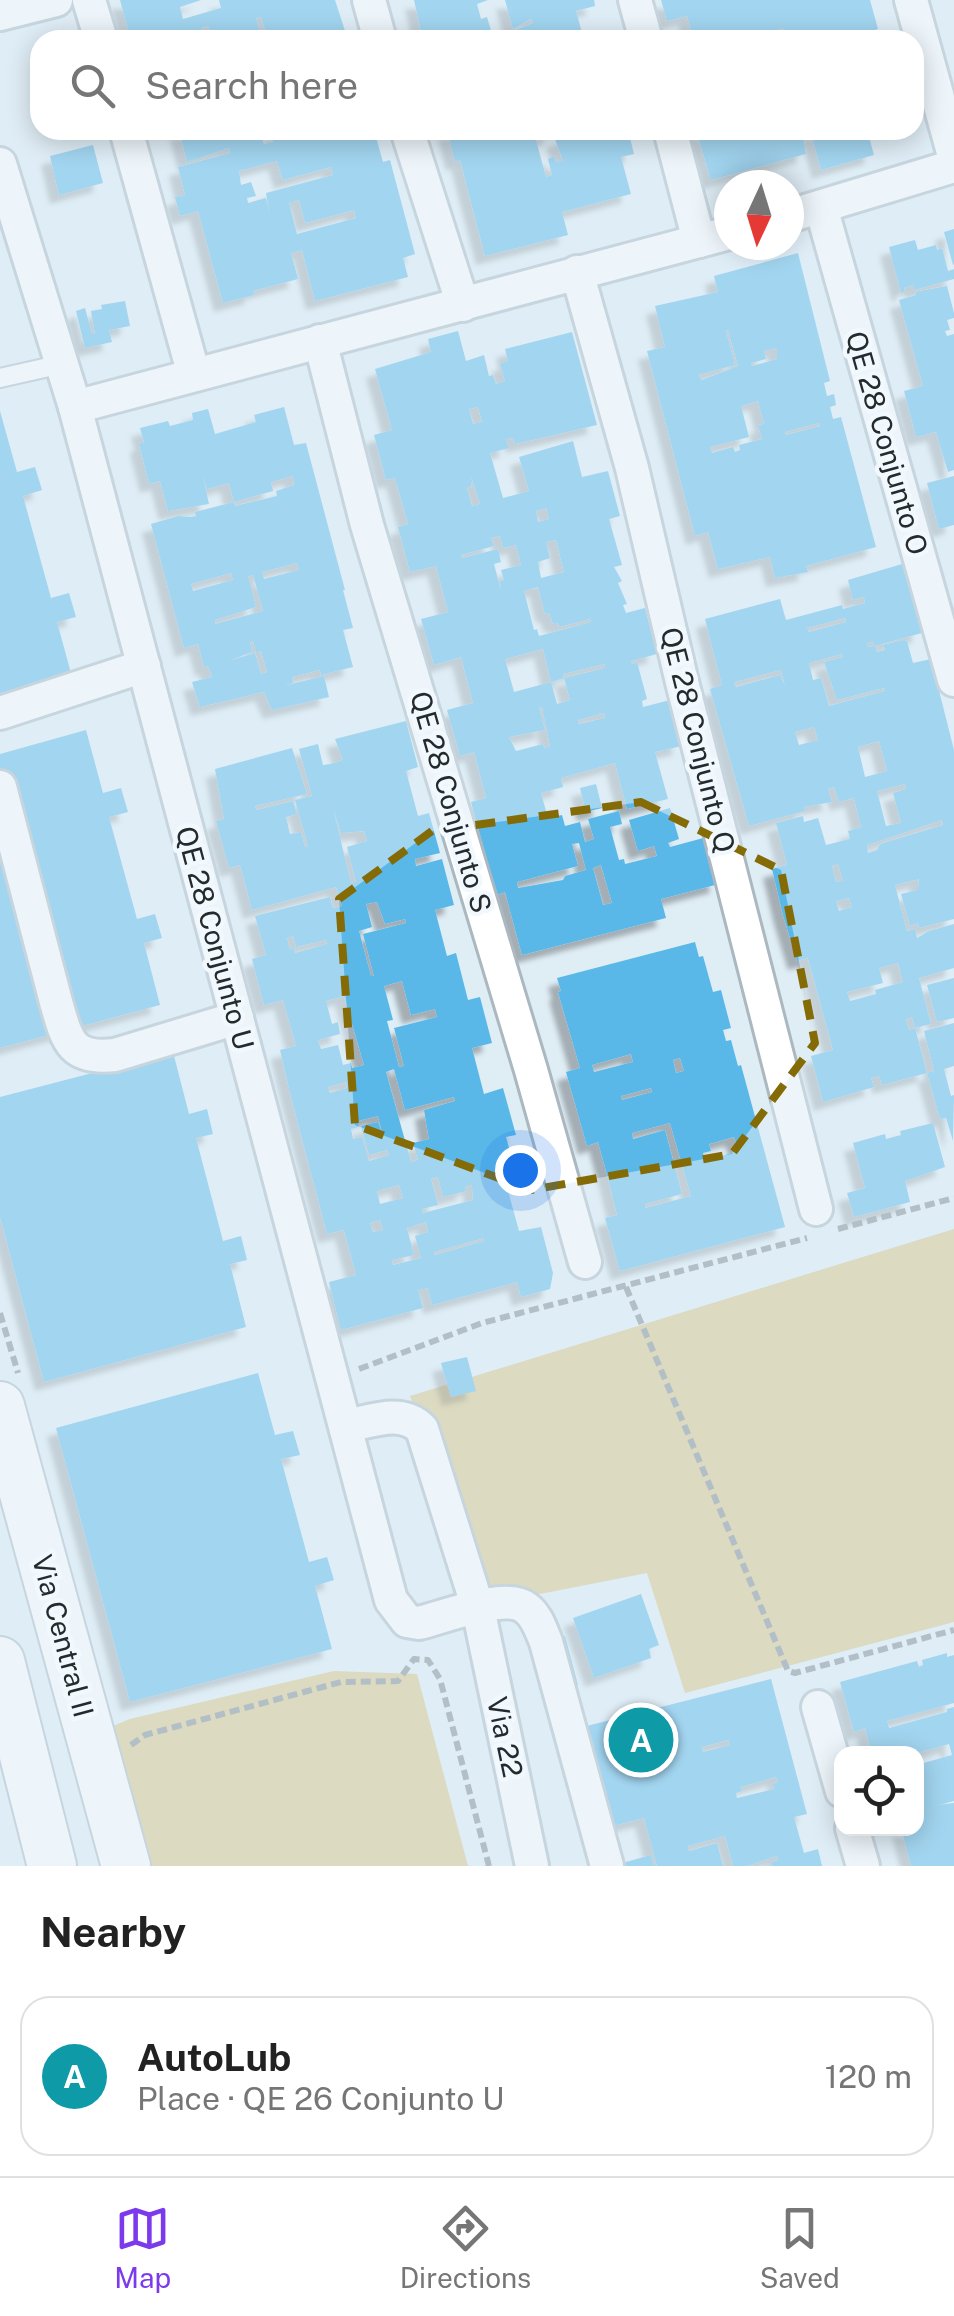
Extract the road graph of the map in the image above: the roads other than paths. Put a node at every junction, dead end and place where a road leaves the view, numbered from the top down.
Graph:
1 (56, 0) edge
2 (89, 0) edge
3 (369, 0) edge
4 (635, 0) edge
5 (911, 0) edge
6 (0, 14) edge
7 (97, 30) edge
8 (377, 30) edge
9 (643, 30) edge
10 (919, 30) edge
11 (924, 47) edge
12 (129, 140) edge
13 (409, 140) edge
14 (674, 140) edge
15 (954, 156) edge
16 (0, 164) edge
17 (954, 166) edge
18 (821, 207) junction
19 (804, 212) edge
20 (714, 237) edge
21 (577, 272) junction
22 (463, 306) junction
23 (320, 341) junction
24 (62, 364) junction
25 (194, 375) junction
26 (0, 378) edge
27 (75, 408) junction
28 (144, 666) junction
29 (954, 680) edge
30 (0, 714) edge
31 (0, 787) edge
32 (237, 1018) junction
33 (816, 1209) dead end
34 (584, 1262) dead end
35 (0, 1406) edge
36 (346, 1426) junction
37 (486, 1605) junction
38 (0, 1660) edge
39 (818, 1707) dead end
40 (834, 1763) edge
41 (854, 1836) edge
42 (52, 1866) edge
43 (126, 1866) edge
44 (532, 1866) edge
45 (607, 1866) edge
46 (863, 1866) edge

1 - 6 street
2 - 7 street
3 - 8 street
4 - 9 street
5 - 10 street
11 - 15 street
12 - 25 street
13 - 22 street
14 - 20 street
16 - 24 street, QE 28 Conjunto U
17 - 18 street
18 - 19 street
18 - 29 street, QE 28 Conjunto O
20 - 21 street
21 - 22 street
21 - 33 street, QE 28 Conjunto Q
22 - 23 street
23 - 25 street
23 - 34 street, QE 28 Conjunto S
24 - 26 lane
24 - 27 street, QE 28 Conjunto U
25 - 27 street
27 - 28 street, QE 28 Conjunto U
28 - 30 street
28 - 32 street, QE 28 Conjunto U
31 - 32 street
32 - 36 street, QE 28 Conjunto U
35 - 43 street, Via Central II
36 - 37 street, Via 22
36 - 37 street, QE 28 Conjunto U
37 - 44 street, Via 22
37 - 45 street
38 - 42 street
39 - 40 street
41 - 46 street

